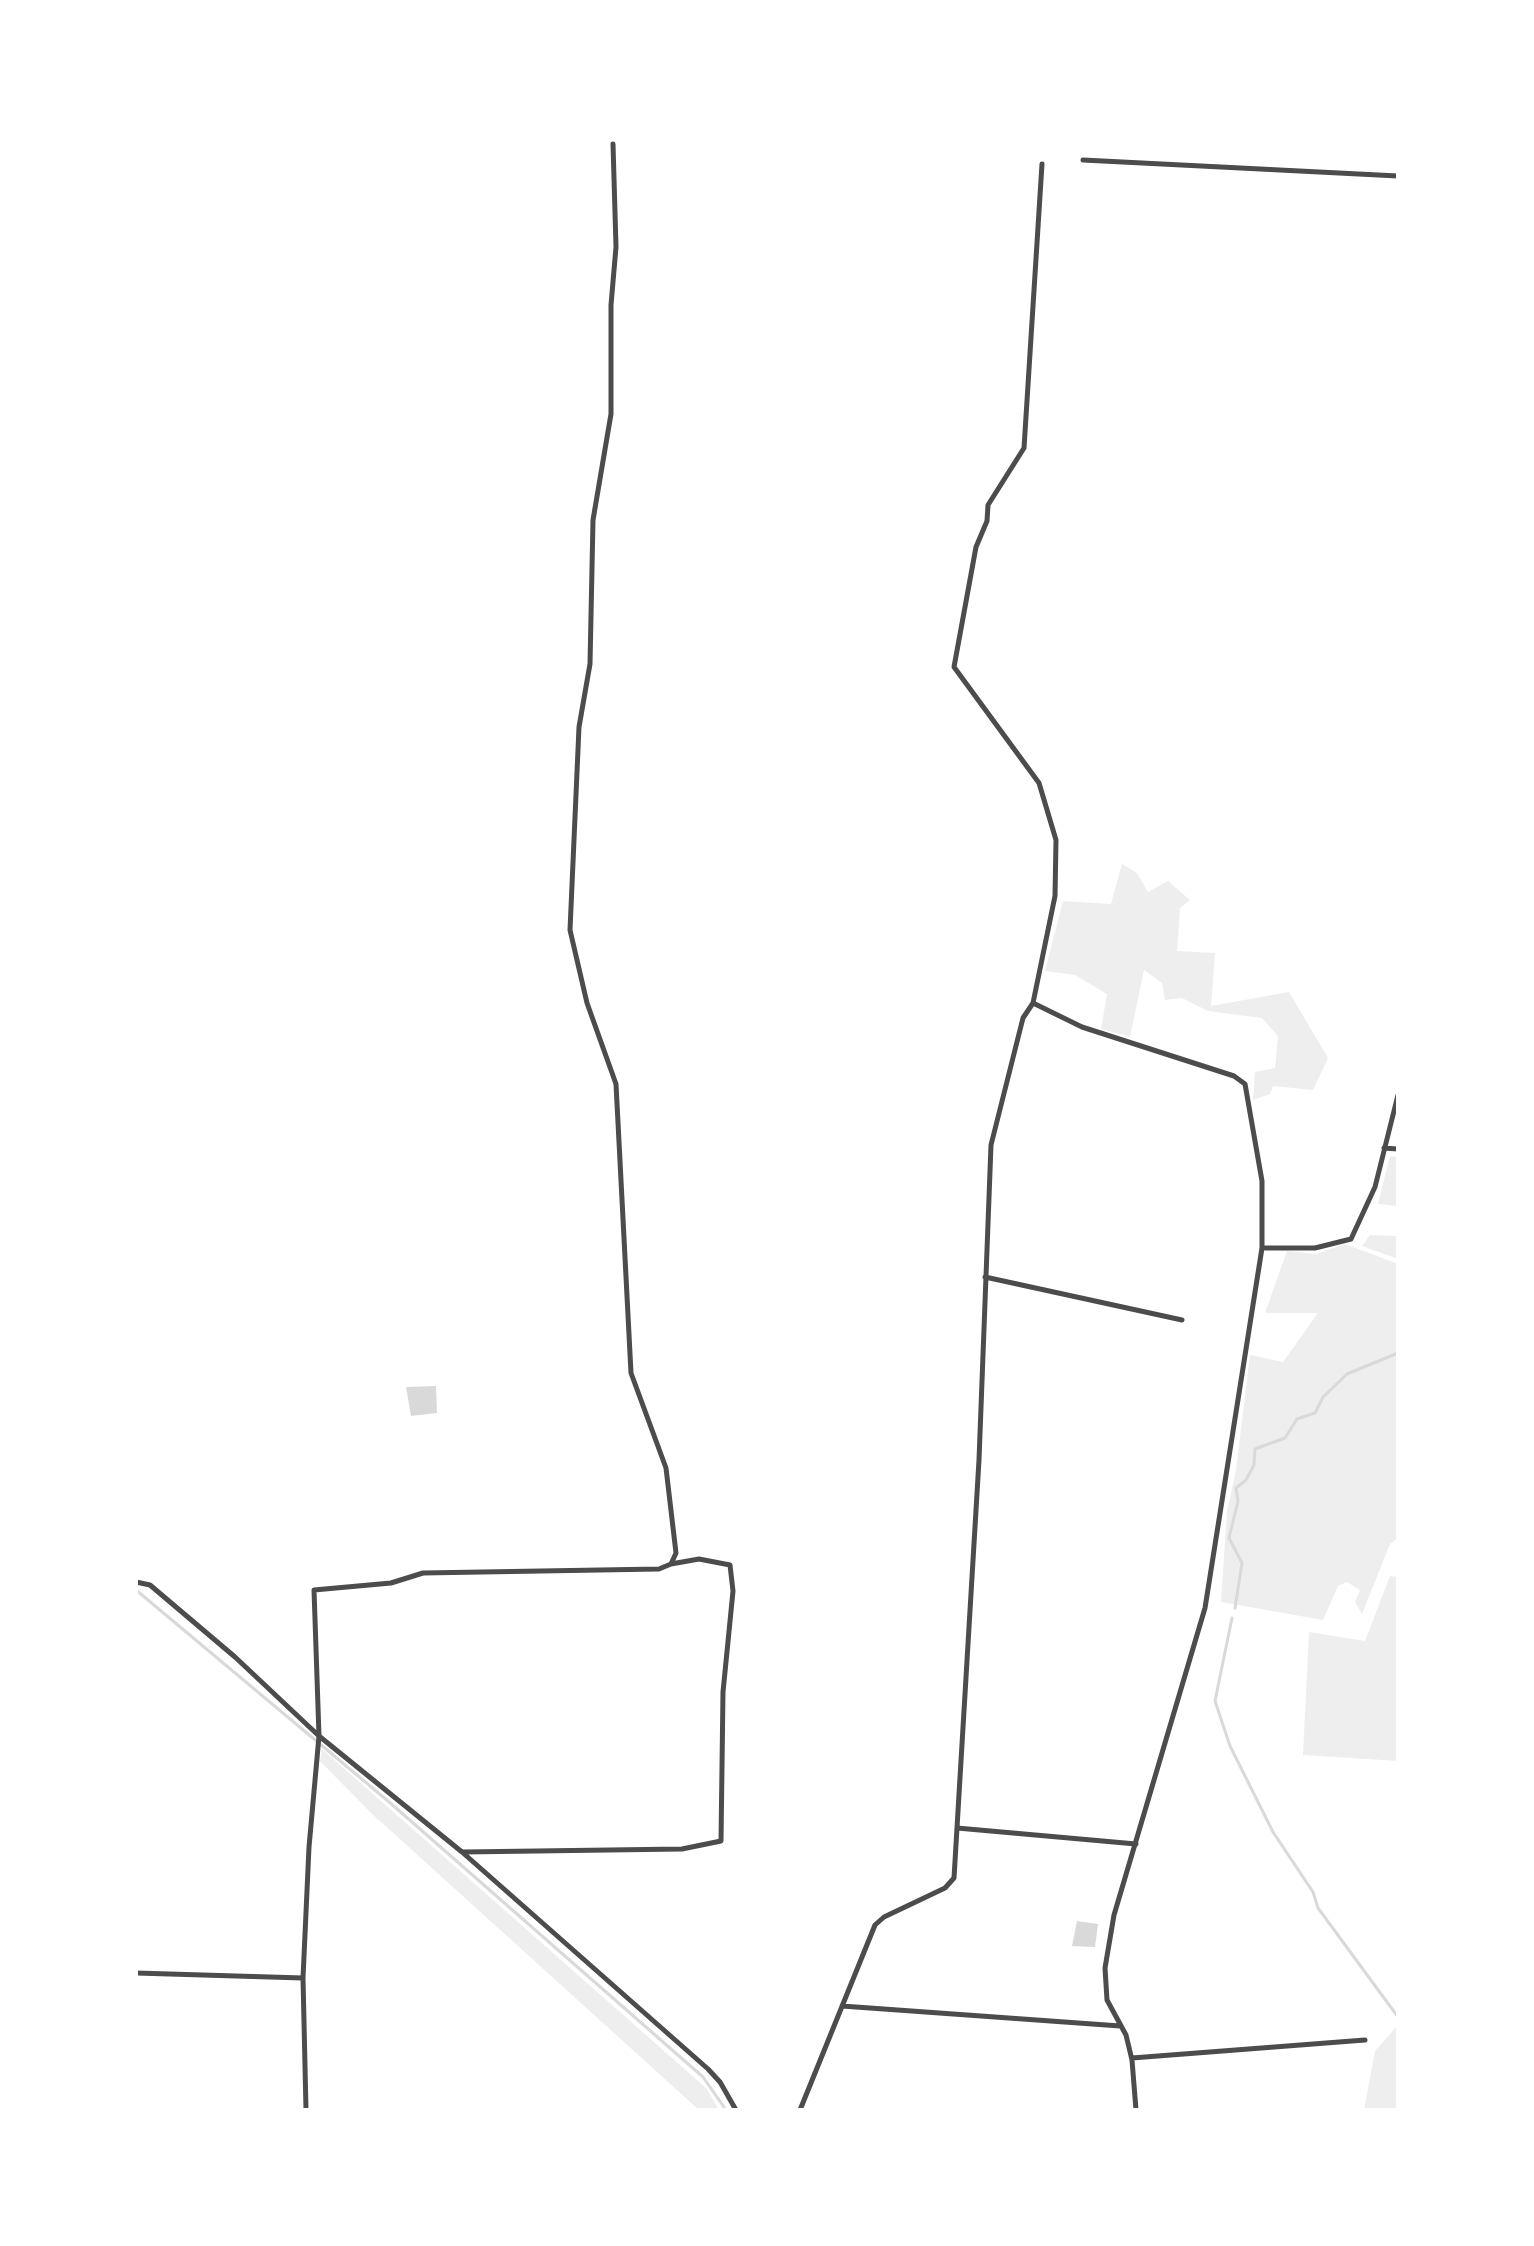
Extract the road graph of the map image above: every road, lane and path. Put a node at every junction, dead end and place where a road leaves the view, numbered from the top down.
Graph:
1 (613, 144) dead end
2 (1083, 160) dead end
3 (1042, 164) dead end
4 (1398, 176) edge
5 (1033, 1003) junction
6 (1398, 1095) edge
7 (1384, 1148) junction
8 (1398, 1149) edge
9 (1262, 1248) junction
10 (985, 1277) junction
11 (1182, 1320) dead end
12 (671, 1564) junction
13 (136, 1582) edge
14 (319, 1736) junction
15 (957, 1828) junction
16 (1136, 1844) junction
17 (462, 1852) junction
18 (136, 1973) edge
19 (303, 1978) junction
20 (842, 2006) junction
21 (1121, 2026) junction
22 (1365, 2040) dead end
23 (1132, 2058) junction
24 (306, 2110) edge
25 (736, 2110) edge
26 (800, 2110) edge
27 (1136, 2110) edge

1 - 12 street
2 - 4 street
3 - 5 street
5 - 9 street
5 - 10 street
6 - 7 street
7 - 8 street
7 - 9 street
9 - 16 street
10 - 11 street
10 - 15 street
12 - 14 street
12 - 17 street
13 - 14 street
14 - 17 street
14 - 19 street
15 - 16 street
15 - 20 street
16 - 21 street
17 - 25 street
18 - 19 street
19 - 24 street
20 - 21 street
20 - 26 street
21 - 23 street
22 - 23 street
23 - 27 street

